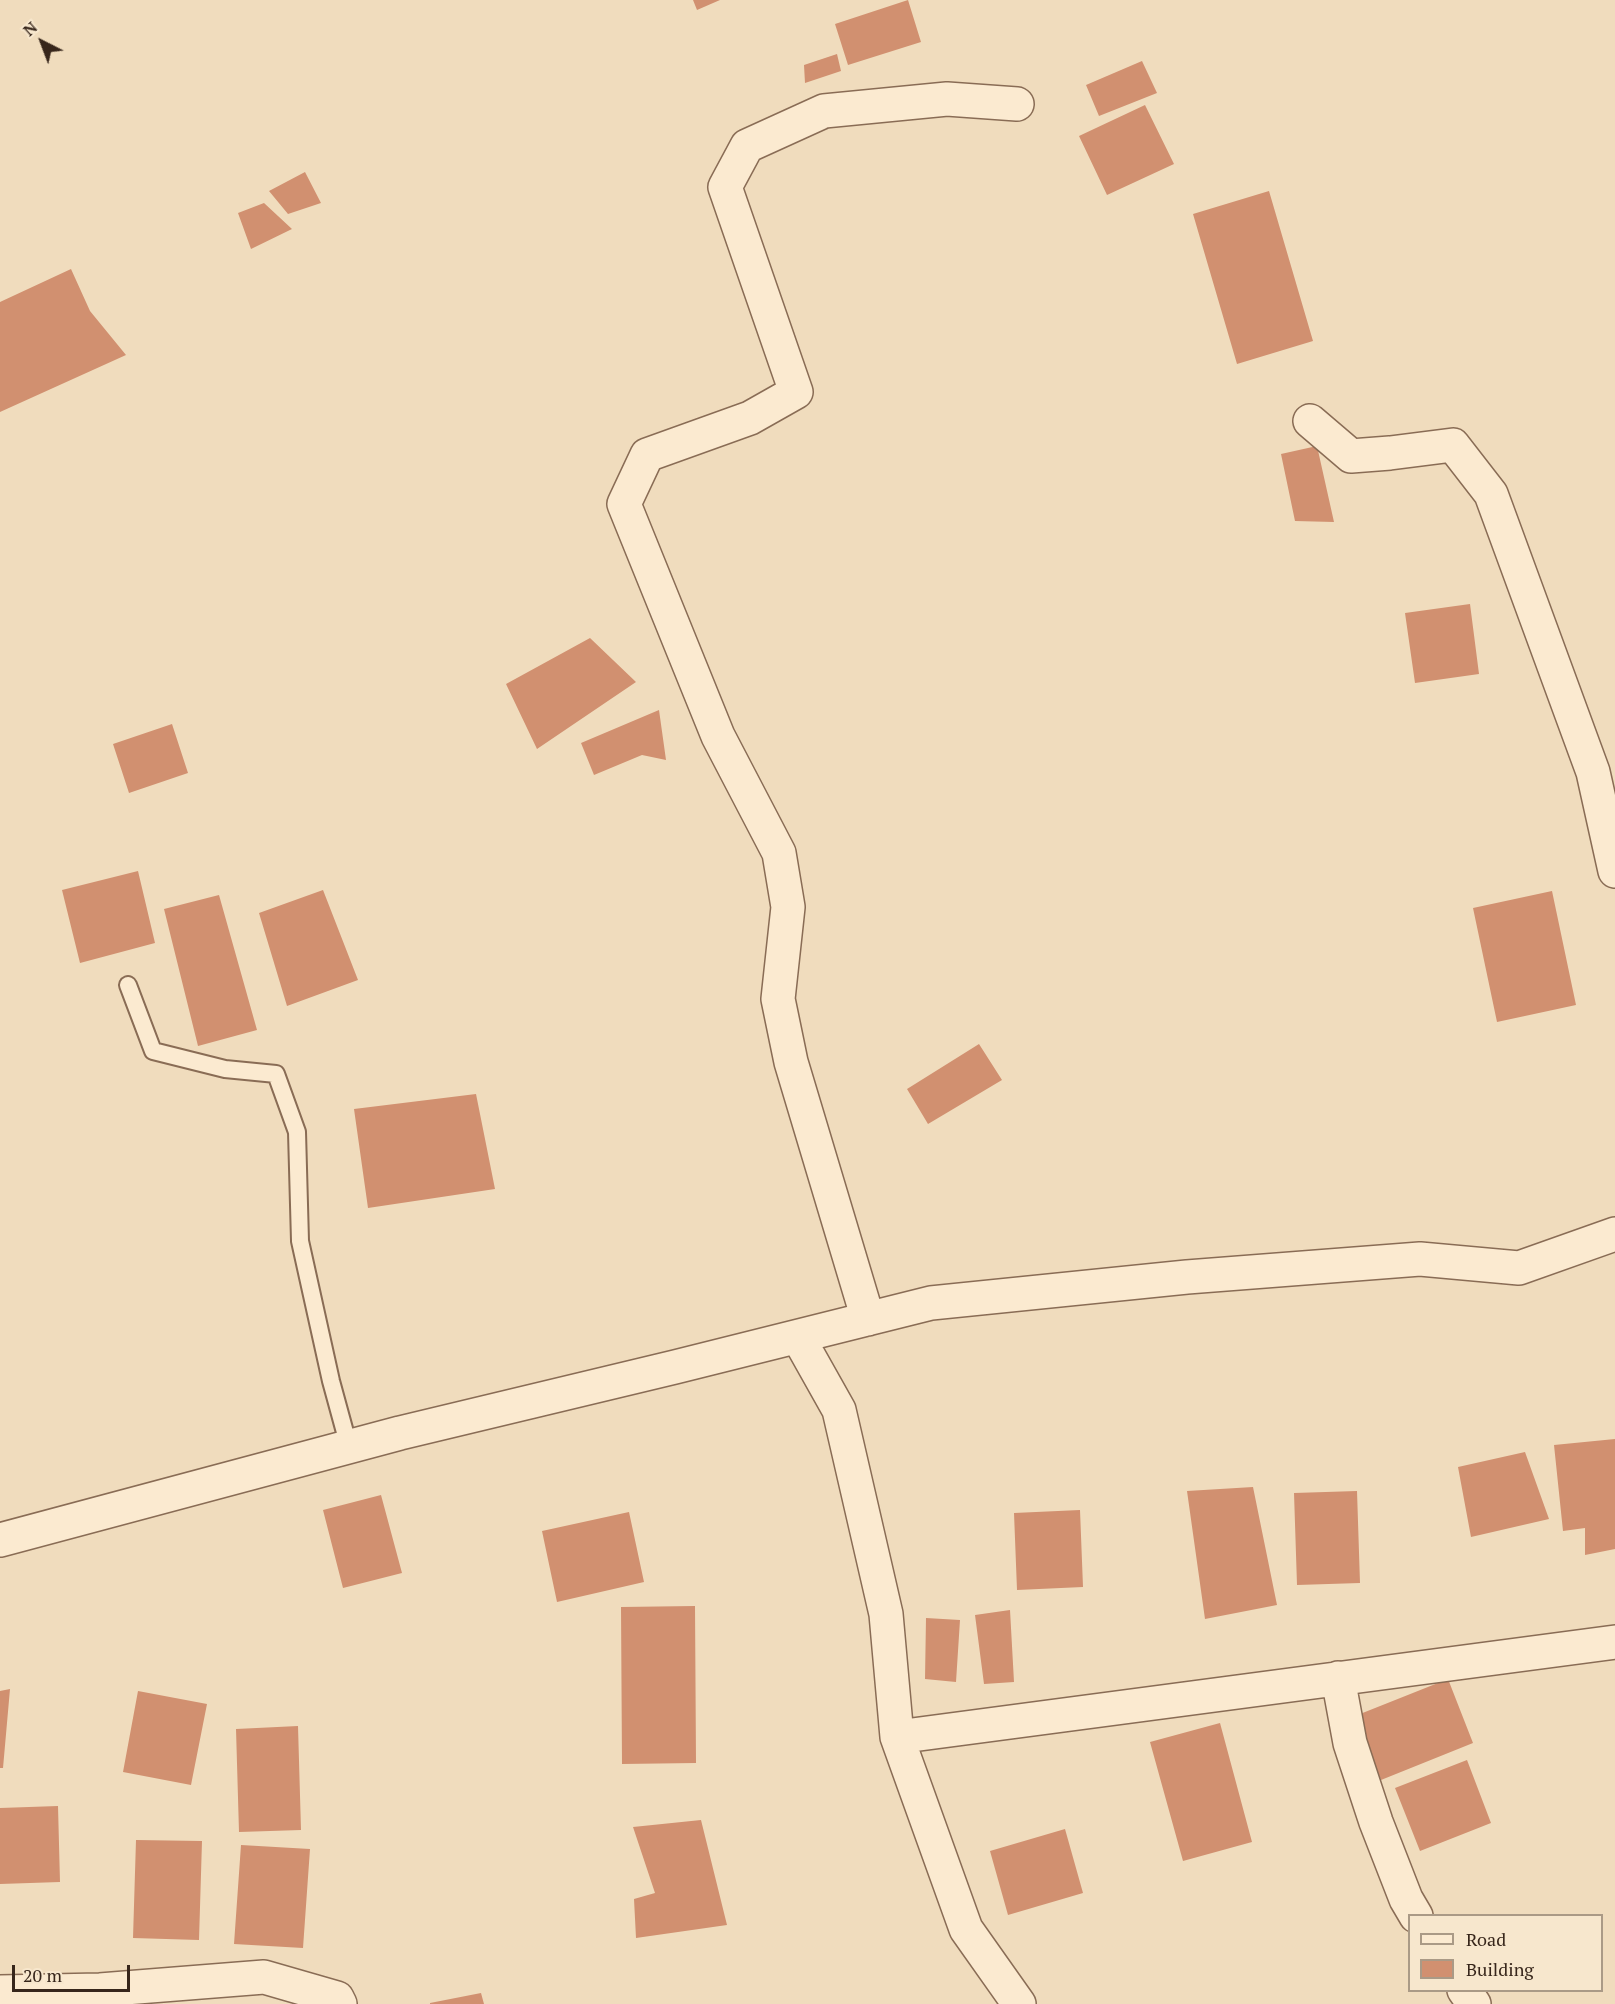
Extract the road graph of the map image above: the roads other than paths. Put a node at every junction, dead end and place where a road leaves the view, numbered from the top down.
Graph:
1 (1017, 104) dead end
2 (1310, 421) dead end
3 (1615, 871) edge
4 (128, 985) dead end
5 (1615, 1234) edge
6 (868, 1319) junction
7 (798, 1337) junction
8 (349, 1447) junction
9 (0, 1540) edge
10 (1615, 1642) edge
11 (1338, 1678) junction
12 (897, 1737) junction
13 (1415, 1914) edge
14 (0, 1992) edge
15 (340, 2004) edge
16 (1019, 2004) edge

1 - 6 street
2 - 3 street
4 - 8 lane
5 - 6 street
6 - 7 street
7 - 8 street
7 - 12 street
8 - 9 street
10 - 11 street
11 - 12 street
11 - 13 street
12 - 16 street
14 - 15 street

